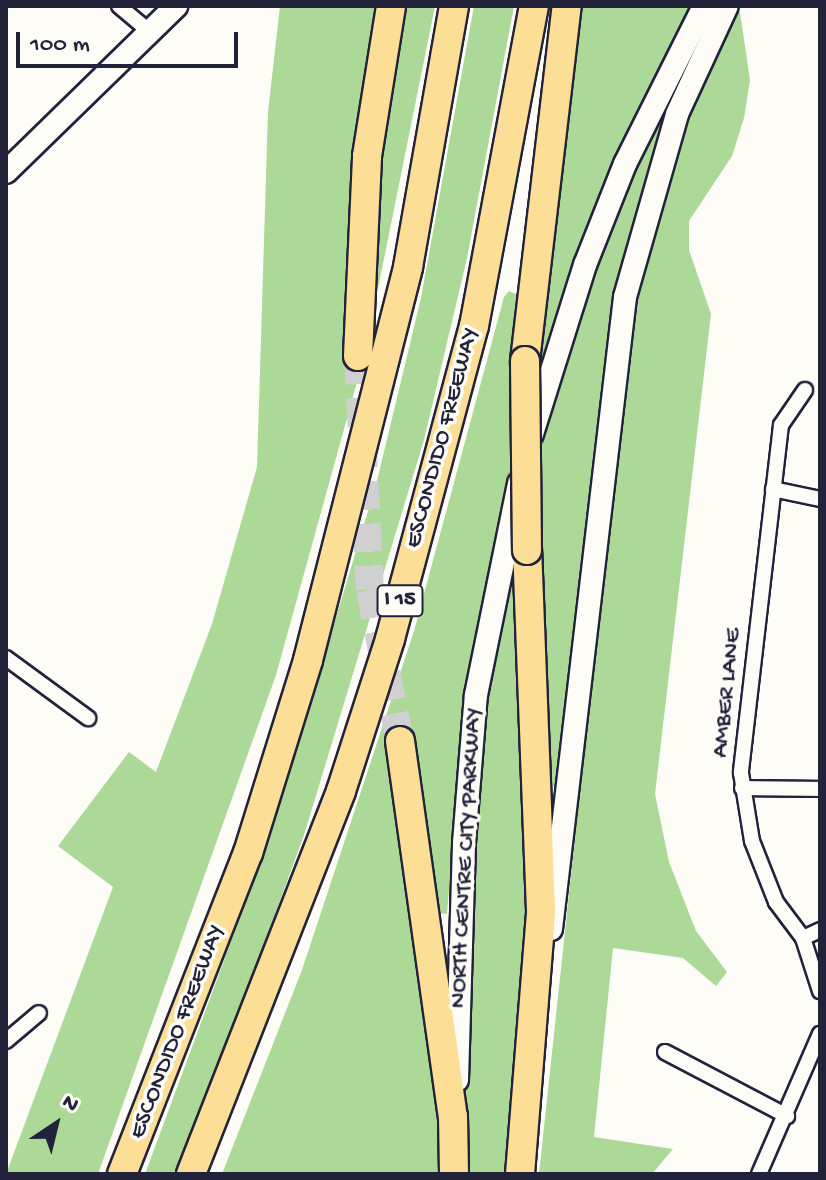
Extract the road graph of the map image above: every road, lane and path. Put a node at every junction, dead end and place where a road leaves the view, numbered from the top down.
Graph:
1 (119, 6) edge
2 (176, 6) edge
3 (391, 6) edge
4 (454, 6) edge
5 (534, 6) edge
6 (567, 6) edge
7 (704, 6) edge
8 (727, 6) edge
9 (150, 32) junction
10 (6, 172) edge
11 (358, 356) tunnel mouth
12 (805, 390) dead end
13 (773, 489) junction
14 (820, 499) edge
15 (6, 658) edge
16 (88, 718) dead end
17 (400, 741) tunnel mouth
18 (742, 788) junction
19 (820, 789) edge
20 (820, 930) edge
21 (803, 938) junction
22 (820, 991) edge
23 (39, 1013) dead end
24 (820, 1034) edge
25 (6, 1041) edge
26 (665, 1052) dead end
27 (532, 1065) junction
28 (453, 1116) junction
29 (787, 1116) junction
30 (122, 1174) edge
31 (191, 1174) edge
32 (454, 1174) edge
33 (520, 1174) edge
34 (759, 1174) edge

1 - 9 street
2 - 9 main road
3 - 11 highway
4 - 30 highway, ESCONDIDO FREEWAY
5 - 31 highway, ESCONDIDO FREEWAY / I 15
6 - 27 highway, bridge
7 - 28 main road, NORTH CENTRE CITY PARKWAY
8 - 27 main road
9 - 10 main road
12 - 13 street, AMBER LANE
13 - 14 street
13 - 18 street, AMBER LANE
15 - 16 street
17 - 28 highway
18 - 19 street
18 - 21 street, AMBER LANE
20 - 21 street
21 - 22 street, AMBER LANE
23 - 25 street
24 - 29 street
26 - 29 street
27 - 33 highway
28 - 32 highway, NORTH CENTRE CITY PARKWAY
29 - 34 street

